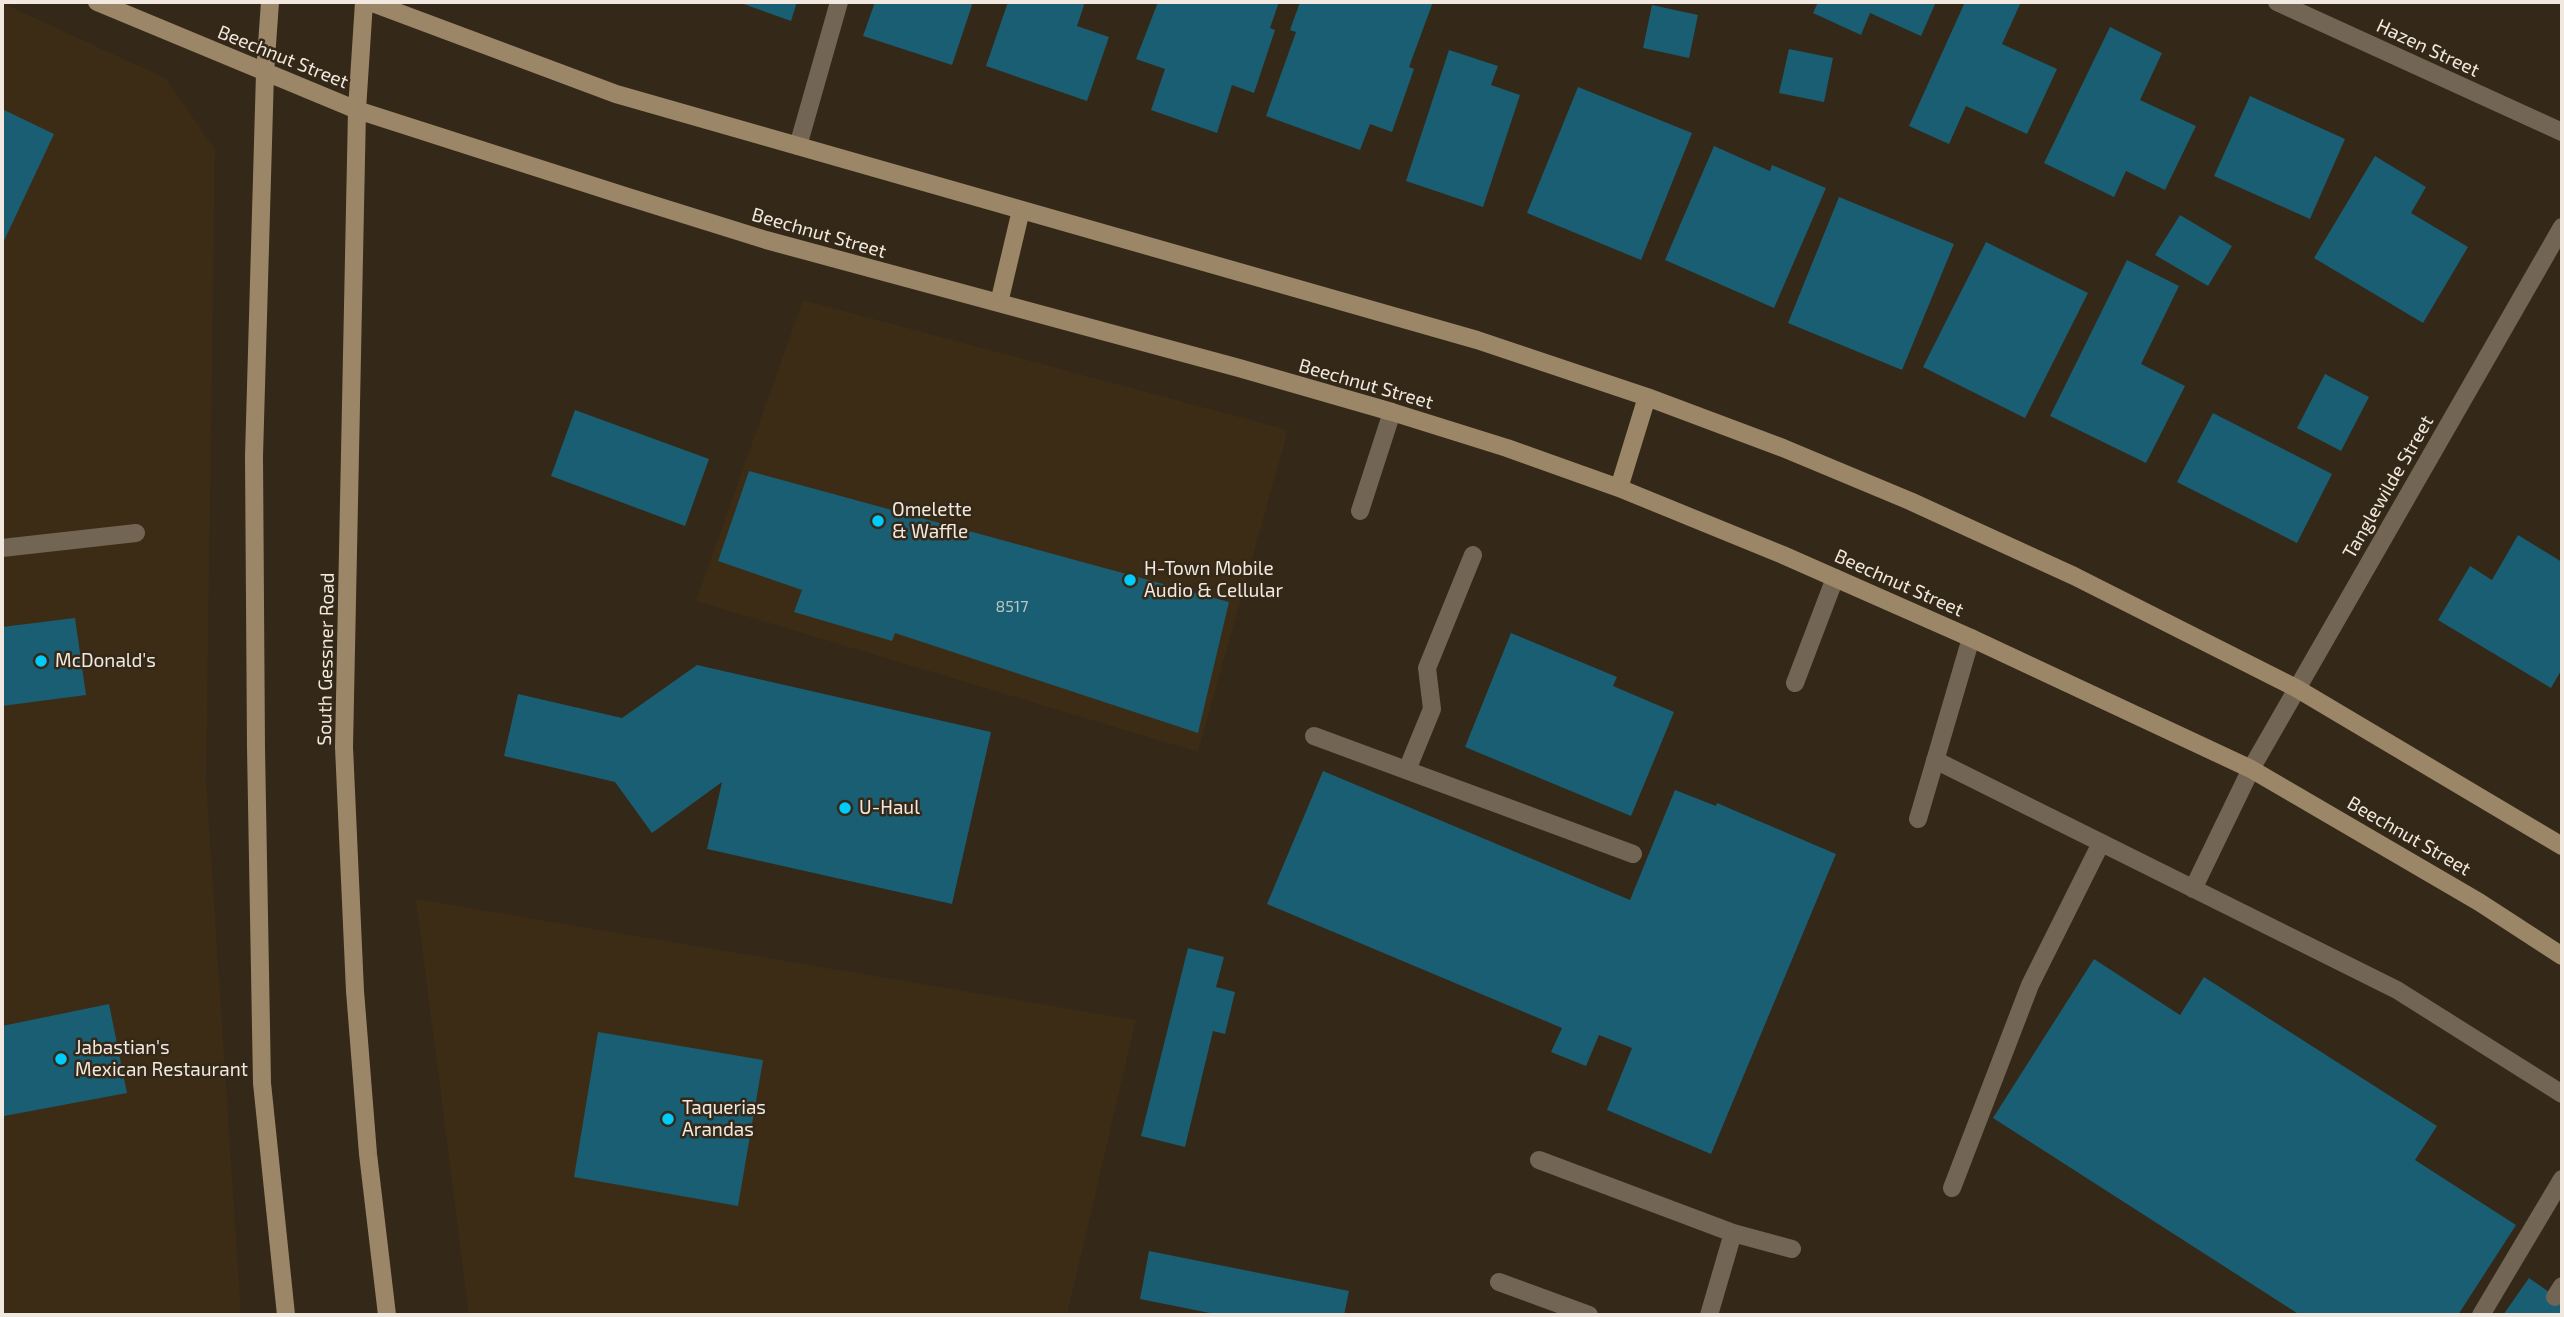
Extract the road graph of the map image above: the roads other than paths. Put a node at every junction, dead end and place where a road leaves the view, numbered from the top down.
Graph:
1 (97, 2) edge
2 (270, 2) edge
3 (364, 2) edge
4 (370, 2) edge
5 (839, 2) edge
6 (2277, 2) edge
7 (265, 73) junction
8 (357, 110) junction
9 (2562, 132) edge
10 (798, 146) junction
11 (1021, 210) junction
12 (2562, 227) edge
13 (999, 303) junction
14 (1647, 397) junction
15 (1392, 412) junction
16 (1619, 488) junction
17 (1360, 511) dead end
18 (136, 533) dead end
19 (2, 548) edge
20 (1473, 555) dead end
21 (1835, 578) junction
22 (1971, 638) junction
23 (1795, 683) dead end
24 (2296, 688) junction
25 (1314, 736) dead end
26 (1935, 760) junction
27 (2251, 769) junction
28 (1407, 771) junction
29 (1918, 818) dead end
30 (2101, 843) junction
31 (2562, 846) edge
32 (1633, 854) dead end
33 (2193, 888) junction
34 (2562, 956) edge
35 (2562, 1094) edge
36 (1539, 1160) dead end
37 (2562, 1179) edge
38 (1952, 1188) dead end
39 (1733, 1233) junction
40 (1792, 1249) dead end
41 (1499, 1282) dead end
42 (286, 1315) edge
43 (387, 1315) edge
44 (1589, 1315) edge
45 (1709, 1315) edge
46 (2481, 1315) edge

1 - 7 main road, Beechnut Street
2 - 7 main road
3 - 8 main road, South Gessner Road
4 - 10 main road
5 - 10 street
6 - 9 street, Hazen Street
7 - 8 main road, Beechnut Street
7 - 42 main road
8 - 13 main road, Beechnut Street
8 - 43 main road, South Gessner Road
10 - 11 main road
11 - 13 main road
11 - 14 main road
12 - 24 street, Tanglewilde Street
13 - 15 main road, Beechnut Street
14 - 16 main road
14 - 24 main road
15 - 16 main road, Beechnut Street
15 - 17 street
16 - 21 main road, Beechnut Street
18 - 19 street
20 - 28 street
21 - 22 main road, Beechnut Street
21 - 23 street
22 - 26 street
22 - 27 main road, Beechnut Street
24 - 27 street, Tanglewilde Street
24 - 31 main road
25 - 28 street
26 - 29 street
26 - 30 street
27 - 33 street, Tanglewilde Street
27 - 34 main road, Beechnut Street
28 - 32 street
30 - 33 street
30 - 38 street
33 - 35 street
36 - 39 street
37 - 46 street
39 - 40 street
39 - 45 street
41 - 44 street

